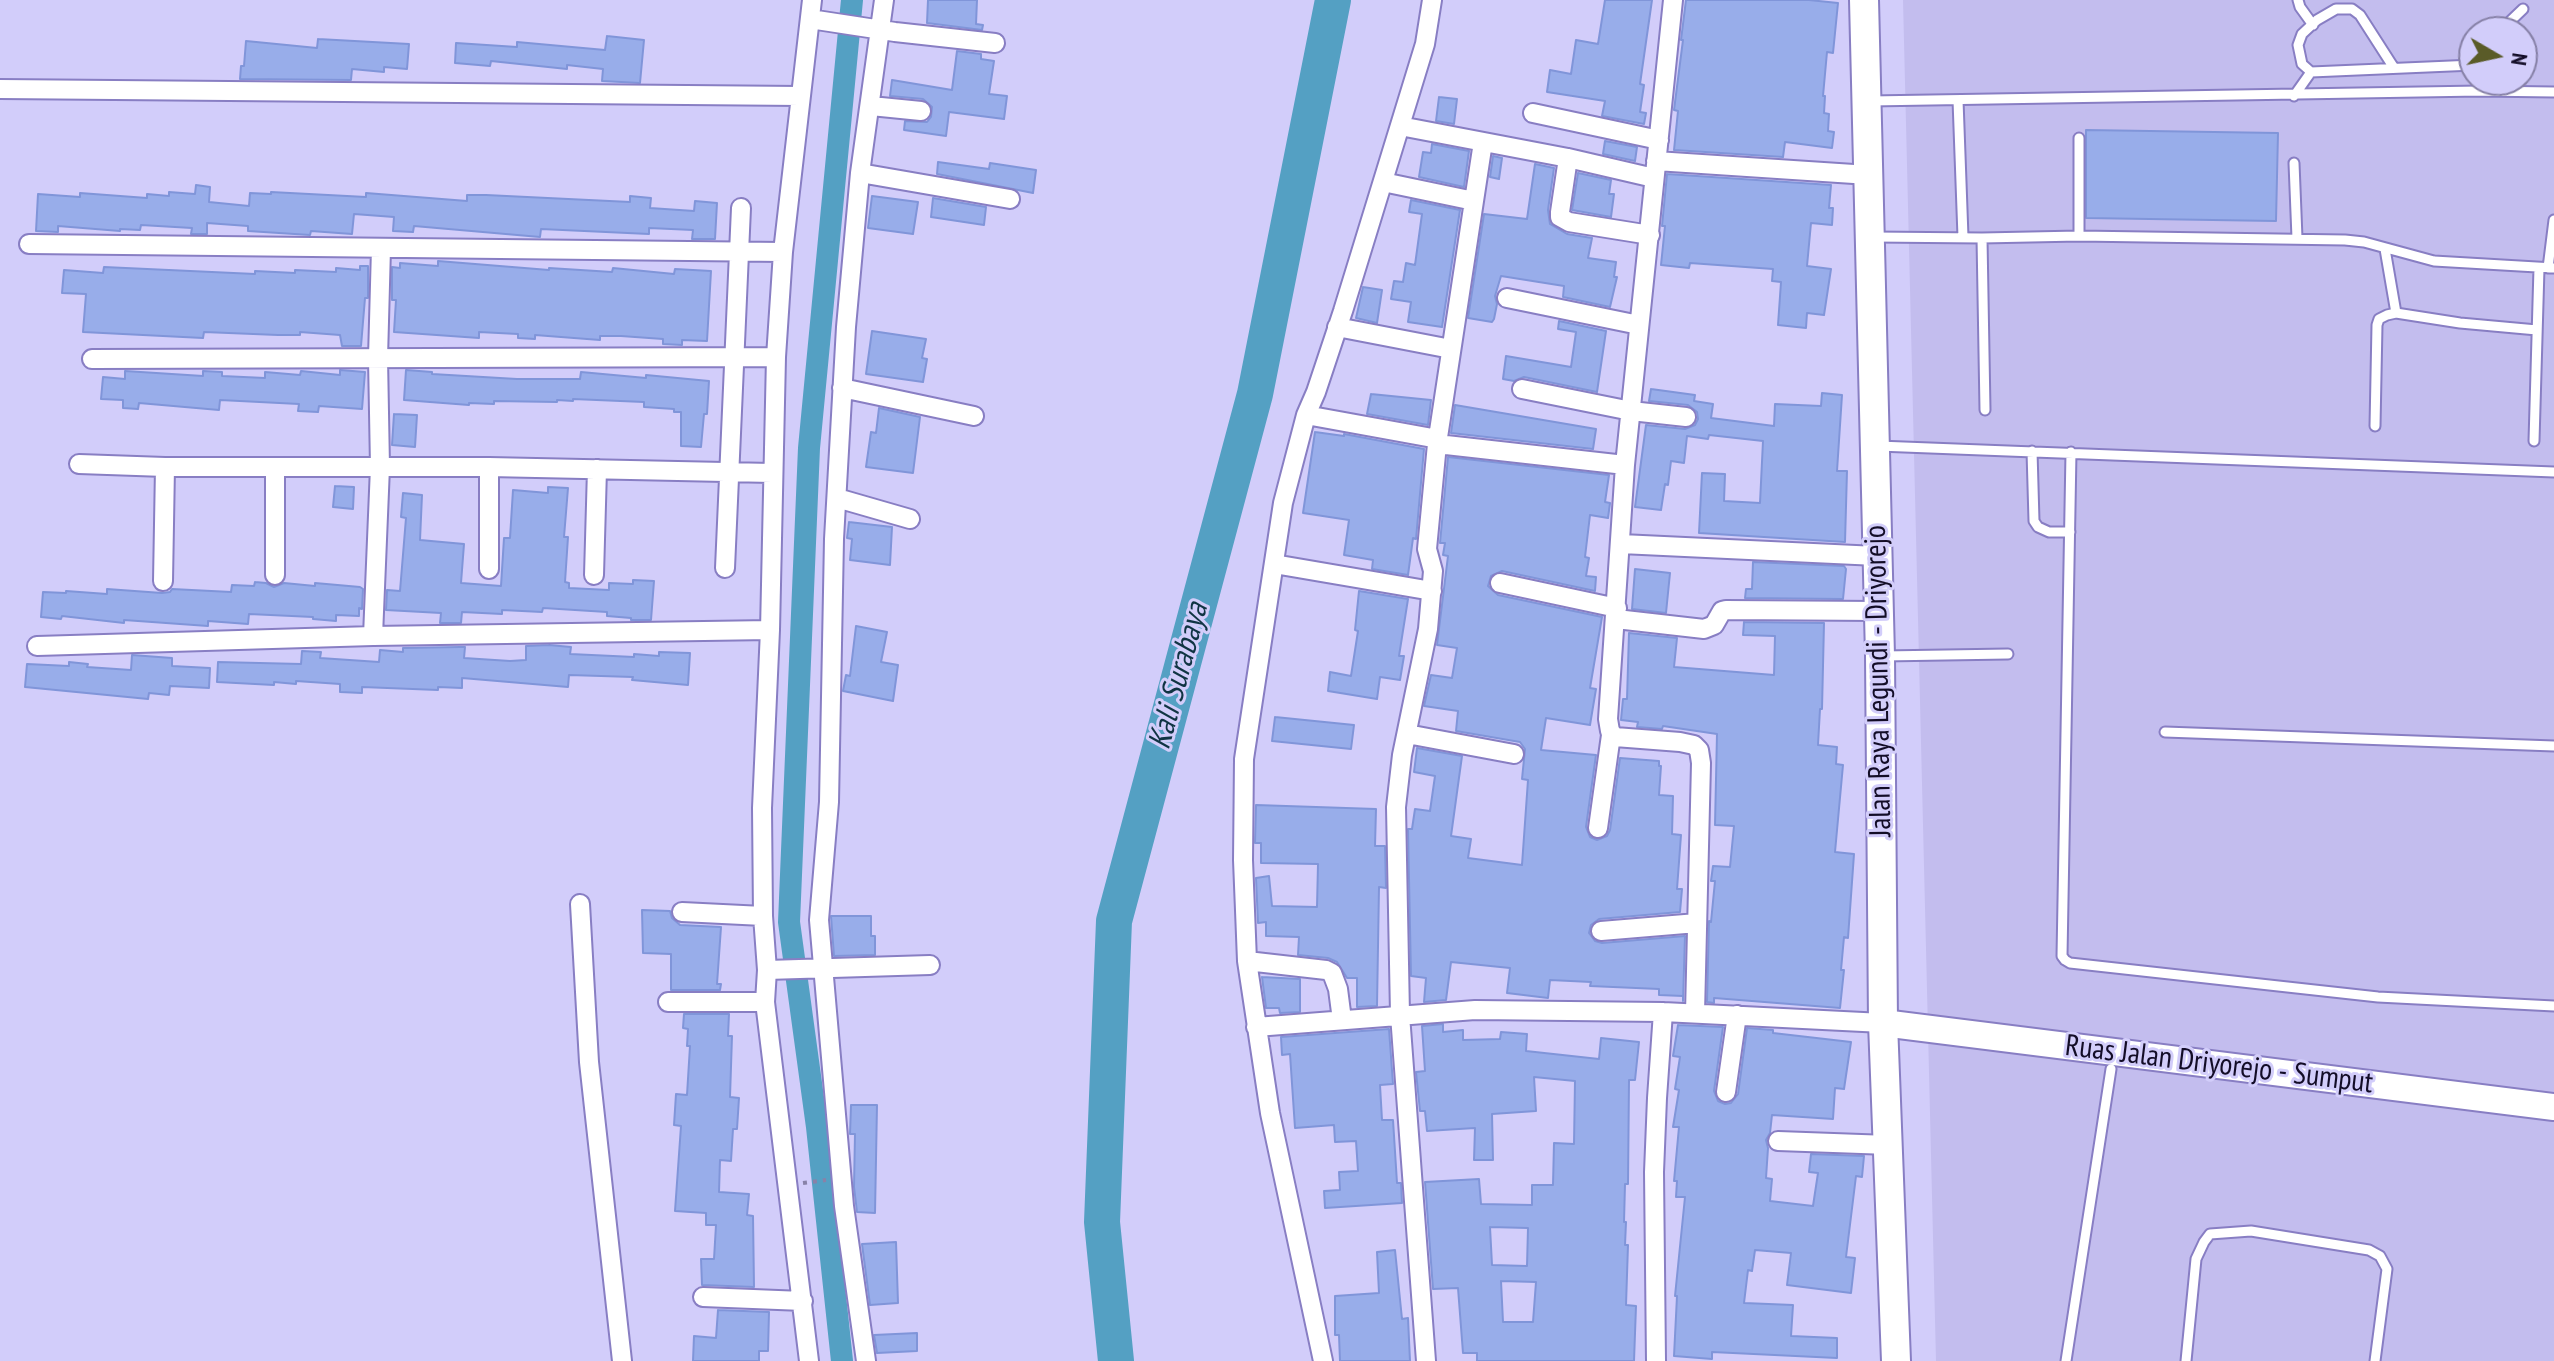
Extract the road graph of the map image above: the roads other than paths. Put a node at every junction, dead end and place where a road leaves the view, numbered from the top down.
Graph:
1 (884, 0) edge
2 (1432, 0) edge
3 (1673, 0) edge
4 (1864, 0) edge
5 (2298, 0) edge
6 (2523, 9) dead end
7 (2516, 16) edge
8 (813, 22) edge
9 (2313, 25) junction
10 (878, 29) junction
11 (995, 43) dead end
12 (2458, 66) edge
13 (2394, 68) junction
14 (2311, 72) junction
15 (2458, 87) edge
16 (0, 89) edge
17 (800, 96) junction
18 (2294, 96) junction
19 (1958, 100) junction
20 (1867, 101) junction
21 (871, 106) junction
22 (921, 111) dead end
23 (1533, 113) dead end
24 (1400, 126) junction
25 (2079, 138) dead end
26 (1659, 140) junction
27 (1483, 142) junction
28 (1568, 158) junction
29 (2294, 163) dead end
30 (1655, 169) junction
31 (860, 173) junction
32 (1869, 175) junction
33 (1383, 182) junction
34 (1010, 199) dead end
35 (1474, 201) junction
36 (741, 208) dead end
37 (2554, 220) edge
38 (1650, 235) junction
39 (2079, 236) junction
40 (1871, 237) junction
41 (1963, 237) junction
42 (1982, 238) junction
43 (2297, 238) junction
44 (29, 244) dead end
45 (381, 248) junction
46 (2385, 249) junction
47 (738, 252) junction
48 (783, 252) junction
49 (2547, 268) edge
50 (1507, 298) dead end
51 (2396, 313) junction
52 (1639, 325) junction
53 (1337, 327) junction
54 (2537, 330) junction
55 (1451, 349) junction
56 (734, 357) junction
57 (776, 357) junction
58 (378, 358) junction
59 (92, 359) dead end
60 (842, 388) junction
61 (1522, 389) dead end
62 (1985, 410) dead end
63 (1631, 411) junction
64 (1306, 415) junction
65 (974, 416) dead end
66 (1686, 417) dead end
67 (2375, 426) dead end
68 (2534, 441) dead end
69 (1438, 442) junction
70 (1876, 446) junction
71 (2032, 451) junction
72 (2071, 452) junction
73 (79, 464) dead end
74 (1625, 465) junction
75 (165, 467) junction
76 (275, 467) junction
77 (380, 467) junction
78 (489, 467) junction
79 (597, 469) junction
80 (730, 472) junction
81 (2554, 472) edge
82 (772, 473) junction
83 (837, 498) junction
84 (910, 519) dead end
85 (2070, 532) junction
86 (1621, 544) junction
87 (1877, 556) junction
88 (1274, 564) junction
89 (725, 568) dead end
90 (489, 569) dead end
91 (275, 575) dead end
92 (594, 575) dead end
93 (163, 581) dead end
94 (1500, 583) dead end
95 (1432, 591) junction
96 (1878, 611) junction
97 (1616, 613) junction
98 (770, 630) junction
99 (373, 636) junction
100 (37, 646) dead end
101 (2008, 654) dead end
102 (1880, 656) junction
103 (2165, 732) dead end
104 (1407, 734) junction
105 (1611, 735) junction
106 (2554, 746) edge
107 (1514, 754) dead end
108 (1598, 828) dead end
109 (580, 904) dead end
110 (682, 912) dead end
111 (763, 916) junction
112 (1697, 923) junction
113 (1601, 931) dead end
114 (1247, 961) junction
115 (930, 965) dead end
116 (818, 968) junction
117 (772, 969) junction
118 (668, 1002) dead end
119 (765, 1002) junction
120 (2554, 1006) edge
121 (1663, 1012) junction
122 (1695, 1013) junction
123 (1400, 1015) junction
124 (1737, 1015) junction
125 (1342, 1020) junction
126 (1883, 1023) junction
127 (1256, 1027) junction
128 (2111, 1069) dead end
129 (1726, 1092) dead end
130 (2554, 1107) edge
131 (1778, 1141) dead end
132 (1889, 1145) junction
133 (703, 1297) dead end
134 (803, 1301) junction
135 (622, 1361) edge
136 (809, 1361) edge
137 (866, 1361) edge
138 (1323, 1361) edge
139 (1426, 1361) edge
140 (1656, 1361) edge
141 (1896, 1361) edge
142 (2066, 1361) edge
143 (2186, 1361) edge
144 (2375, 1361) edge

1 - 10 street
2 - 24 street
3 - 26 street
4 - 20 main road, Jalan Raya Legundi - Driyorejo
5 - 9 lane
6 - 7 lane
8 - 10 street
8 - 17 street
9 - 13 lane
9 - 14 lane
10 - 11 street
10 - 21 street
12 - 13 lane
13 - 14 lane
14 - 18 lane
15 - 18 lane
16 - 17 street
17 - 48 street
18 - 19 lane
19 - 20 lane
19 - 41 lane
20 - 32 main road, Jalan Raya Legundi - Driyorejo
21 - 22 street
21 - 31 street
23 - 26 street
24 - 27 street
24 - 33 street
25 - 39 lane
26 - 30 street
27 - 28 street
27 - 35 street
28 - 30 street
28 - 38 street
29 - 43 lane
30 - 32 street
30 - 38 street
31 - 34 street
31 - 60 street
32 - 40 main road, Jalan Raya Legundi - Driyorejo
33 - 35 street
33 - 53 street
35 - 55 street
36 - 47 street
37 - 49 lane
38 - 52 street
39 - 42 lane
39 - 43 lane
40 - 41 lane
40 - 70 main road, Jalan Raya Legundi - Driyorejo
41 - 42 lane
42 - 62 lane
43 - 46 lane
44 - 45 street
45 - 47 street
45 - 58 street
46 - 49 lane
46 - 51 lane
47 - 48 street
47 - 56 street
48 - 57 street
49 - 54 lane
50 - 52 street
51 - 54 lane
51 - 67 lane
52 - 63 street
53 - 55 street
53 - 64 street
54 - 68 lane
55 - 69 street
56 - 57 street
56 - 58 street
56 - 80 street
57 - 82 street
58 - 59 street
58 - 77 street
60 - 65 street
60 - 83 street
61 - 63 street
63 - 66 street
63 - 74 street
64 - 69 street
64 - 88 street
69 - 74 street
69 - 95 street
70 - 71 lane
70 - 87 main road, Jalan Raya Legundi - Driyorejo
71 - 72 lane
71 - 85 lane
72 - 81 lane
72 - 85 lane
73 - 75 street
74 - 86 street
75 - 76 street
75 - 93 street
76 - 77 street
76 - 91 street
77 - 78 street
77 - 99 street
78 - 79 street
78 - 90 street
79 - 80 street
79 - 92 street
80 - 82 street
80 - 89 street
82 - 98 street
83 - 84 street
83 - 116 street
85 - 120 lane
86 - 87 street
86 - 97 street
87 - 96 main road, Jalan Raya Legundi - Driyorejo
88 - 95 street
88 - 114 street
94 - 97 street
95 - 104 street
96 - 97 street
96 - 102 main road, Jalan Raya Legundi - Driyorejo
97 - 105 street
98 - 99 street
98 - 111 street
99 - 100 street
101 - 102 lane
102 - 126 main road, Jalan Raya Legundi - Driyorejo
103 - 106 lane
104 - 107 street
104 - 123 street
105 - 108 street
105 - 112 street
109 - 135 street
110 - 111 street
111 - 117 street
112 - 113 street
112 - 122 street
114 - 125 street
114 - 127 street
115 - 116 street
116 - 117 street
116 - 137 street
117 - 119 street
118 - 119 street
119 - 134 street
121 - 122 street
121 - 123 street
121 - 140 street
122 - 124 street
123 - 125 street
123 - 139 street
124 - 126 street
124 - 129 street
125 - 127 street
126 - 130 main road, Ruas Jalan Driyorejo - Sumput
126 - 132 main road, Jalan Raya Legundi - Driyorejo
127 - 138 street
128 - 142 lane
131 - 132 street
132 - 141 main road, Jalan Raya Legundi - Driyorejo
133 - 134 street
134 - 136 street
143 - 144 lane

